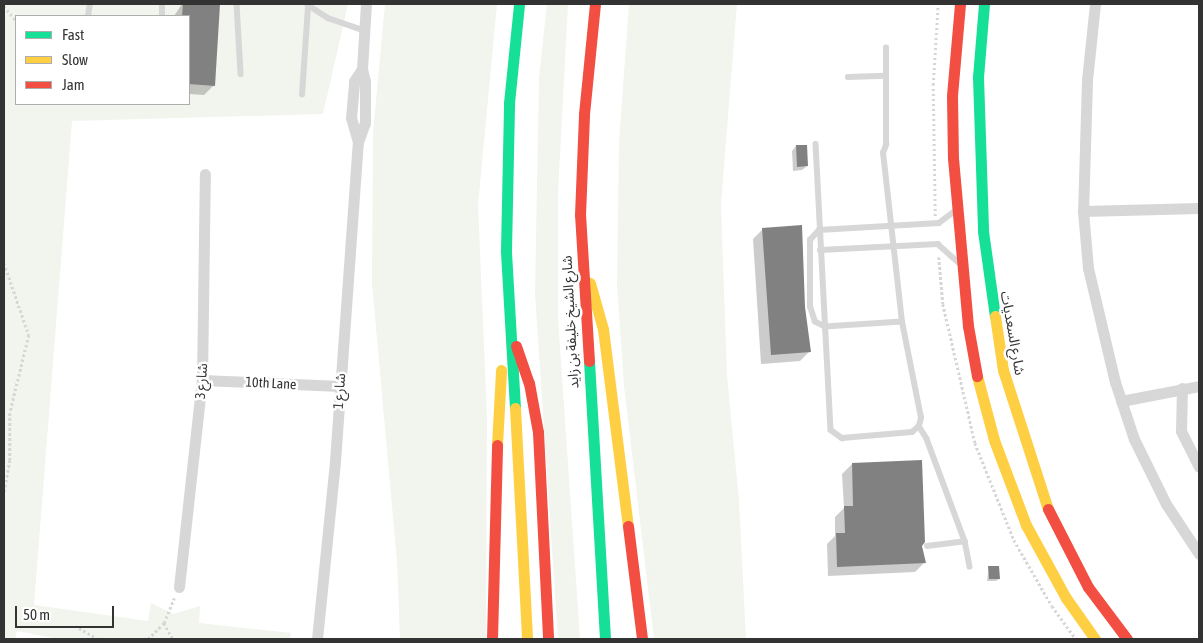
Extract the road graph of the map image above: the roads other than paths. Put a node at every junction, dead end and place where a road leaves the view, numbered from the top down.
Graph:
1 (237, 4) edge
2 (366, 4) edge
3 (519, 4) edge
4 (595, 4) edge
5 (960, 4) edge
6 (984, 4) edge
7 (1095, 4) edge
8 (307, 5) edge
9 (362, 30) junction
10 (886, 48) dead end
11 (241, 74) dead end
12 (886, 76) junction
13 (848, 77) dead end
14 (302, 95) dead end
15 (816, 144) dead end
16 (205, 174) dead end
17 (958, 207) junction
18 (1199, 208) edge
19 (1083, 211) junction
20 (890, 225) junction
21 (819, 230) junction
22 (892, 244) junction
23 (820, 250) junction
24 (582, 266) junction
25 (963, 268) junction
26 (902, 322) junction
27 (509, 328) junction
28 (825, 328) junction
29 (202, 380) junction
30 (340, 386) junction
31 (1199, 386) edge
32 (1182, 388) junction
33 (1121, 401) junction
34 (919, 426) junction
35 (1199, 467) edge
36 (965, 541) junction
37 (927, 546) dead end
38 (1199, 554) edge
39 (970, 566) dead end
40 (179, 587) road end
41 (317, 639) edge
42 (492, 639) edge
43 (527, 639) edge
44 (548, 639) edge
45 (605, 639) edge
46 (642, 639) edge
47 (1095, 639) edge
48 (1127, 639) edge

1 - 11 lane
2 - 9 street, شارع 1
3 - 27 main road
4 - 24 main road, شارع الشيخ خليفة بن زايد
5 - 17 main road
6 - 48 main road, شارع السعديات
7 - 19 street
8 - 9 lane
8 - 14 lane
9 - 30 street, شارع 1
10 - 12 lane
12 - 13 lane
12 - 20 lane
15 - 21 lane
16 - 29 street, شارع 3
17 - 20 lane
17 - 25 main road
18 - 19 street
19 - 33 street
20 - 21 lane
20 - 22 lane
21 - 23 lane
21 - 28 lane
22 - 23 lane
22 - 25 lane
22 - 26 lane
23 - 28 lane
24 - 45 main road, شارع الشيخ خليفة بن زايد
24 - 46 main road
25 - 47 main road
26 - 28 lane
26 - 34 lane
27 - 42 main road
27 - 43 main road
27 - 44 main road
28 - 34 lane
29 - 30 street, 10th Lane
29 - 40 street, شارع 3
30 - 41 street, شارع 1
31 - 32 street
32 - 33 street
32 - 35 street
33 - 38 street
34 - 36 lane
36 - 37 lane
36 - 39 lane

